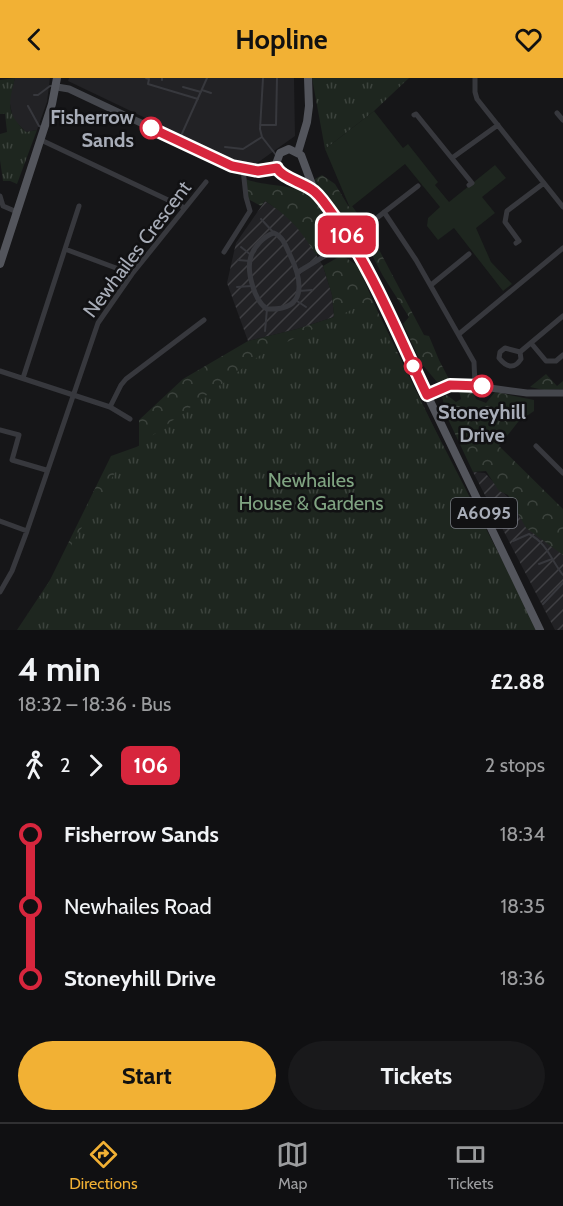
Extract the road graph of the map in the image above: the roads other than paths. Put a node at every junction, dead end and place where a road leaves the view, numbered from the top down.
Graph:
1 (146, 78) edge
2 (207, 78) edge
3 (263, 78) edge
4 (277, 78) edge
5 (308, 78) edge
6 (475, 78) edge
7 (57, 82) edge
8 (183, 87) dead end
9 (201, 91) junction
10 (211, 93) dead end
11 (34, 95) dead end
12 (198, 99) junction
13 (28, 106) dead end
14 (557, 113) dead end
15 (414, 115) dead end
16 (563, 120) edge
17 (260, 125) junction
18 (498, 125) junction
19 (44, 128) junction
20 (262, 137) junction
21 (41, 140) junction
22 (179, 141) junction
23 (225, 147) dead end
24 (298, 152) junction
25 (278, 157) junction
26 (452, 158) junction
27 (304, 166) junction
28 (277, 168) junction
29 (243, 169) junction
30 (292, 178) junction
31 (206, 182) dead end
32 (544, 183) junction
33 (469, 185) dead end
34 (418, 186) dead end
35 (314, 190) junction
36 (0, 196) edge
37 (79, 206) dead end
38 (563, 207) edge
39 (185, 208) junction
40 (17, 212) junction
41 (261, 219) dead end
42 (274, 233) junction
43 (351, 240) junction
44 (516, 243) dead end
45 (241, 248) dead end
46 (563, 248) edge
47 (65, 249) junction
48 (224, 252) dead end
49 (469, 254) dead end
50 (250, 258) junction
51 (238, 260) dead end
52 (0, 264) edge
53 (298, 272) junction
54 (132, 274) junction
55 (430, 285) junction
56 (254, 286) junction
57 (237, 287) dead end
58 (312, 290) dead end
59 (299, 291) junction
60 (295, 299) junction
61 (306, 308) dead end
62 (267, 309) junction
63 (563, 316) edge
64 (204, 320) dead end
65 (265, 331) dead end
66 (459, 334) junction
67 (531, 343) junction
68 (520, 352) dead end
69 (563, 354) edge
70 (0, 371) edge
71 (23, 378) junction
72 (475, 385) junction
73 (563, 393) edge
74 (72, 395) junction
75 (427, 395) junction
76 (110, 407) junction
77 (130, 419) dead end
78 (0, 430) edge
79 (536, 446) dead end
80 (46, 470) junction
81 (563, 473) edge
82 (0, 521) edge
83 (27, 531) junction
84 (513, 541) dead end
85 (552, 559) junction
86 (539, 564) dead end
87 (563, 575) edge
88 (562, 584) edge
89 (2, 586) edge
90 (0, 592) edge
91 (543, 604) dead end
92 (540, 630) edge

1 - 12 lane
2 - 9 lane
3 - 17 lane
4 - 17 lane
5 - 24 main road
6 - 18 street
7 - 11 lane
7 - 19 main road
7 - 22 main road
8 - 9 lane
9 - 10 lane
9 - 12 lane
12 - 22 lane
13 - 19 lane
14 - 16 street
15 - 26 street
17 - 20 lane
18 - 26 street
18 - 32 street
19 - 21 main road
20 - 23 lane
20 - 25 lane
21 - 39 street
21 - 40 main road
22 - 29 main road
24 - 25 main road
24 - 27 main road, A6095
25 - 28 main road
26 - 33 street
27 - 30 main road
27 - 35 main road, A6095
28 - 29 main road
28 - 30 main road, A6095
29 - 48 street
30 - 35 main road, A6095
31 - 39 street, Newhailes Crescent
32 - 38 street
32 - 44 street
34 - 55 street
35 - 43 main road, A6095
36 - 40 street
37 - 47 street
39 - 54 street, Newhailes Crescent
40 - 52 main road
41 - 42 lane
42 - 50 street
42 - 53 street
43 - 53 street
43 - 75 main road, A6095
45 - 50 lane
46 - 66 street
47 - 54 street
47 - 71 street
49 - 55 street
50 - 51 lane
50 - 56 street
53 - 59 street
54 - 74 street, Newhailes Crescent
55 - 66 street
56 - 57 lane
56 - 62 street
58 - 59 lane
59 - 60 street
60 - 61 lane
60 - 62 street
62 - 65 lane
63 - 67 street
64 - 76 street
66 - 72 street
67 - 68 street
67 - 69 street
70 - 71 street
71 - 74 street
72 - 73 main road
72 - 75 main road
74 - 76 street
74 - 80 street, Newhailes Crescent
75 - 92 main road, A6095
76 - 77 street
78 - 80 street
79 - 81 street
80 - 83 street, Newhailes Crescent
82 - 83 street
83 - 89 street, Newhailes Crescent
84 - 85 lane
85 - 86 lane
85 - 87 lane
88 - 91 lane
89 - 90 street, Newhailes Crescent

